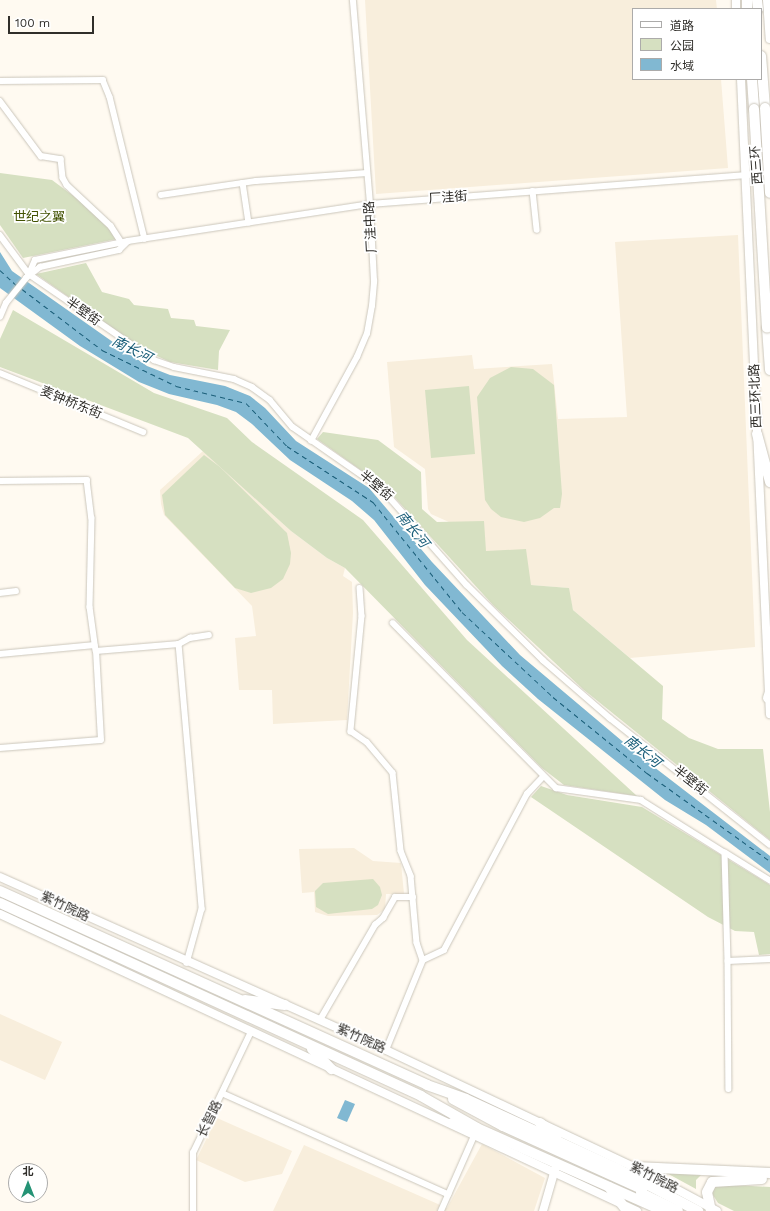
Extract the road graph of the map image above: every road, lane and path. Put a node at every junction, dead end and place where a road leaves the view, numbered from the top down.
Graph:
1 (353, 0) edge
2 (767, 0) edge
3 (770, 39) edge
4 (762, 71) edge
5 (741, 80) edge
6 (752, 80) edge
7 (0, 81) edge
8 (0, 101) edge
9 (367, 173) junction
10 (770, 173) edge
11 (746, 175) junction
12 (243, 183) junction
13 (534, 191) junction
14 (770, 194) edge
15 (161, 195) dead end
16 (370, 204) junction
17 (249, 222) junction
18 (537, 230) dead end
19 (0, 235) edge
20 (145, 239) junction
21 (125, 242) junction
22 (27, 276) junction
23 (0, 317) edge
24 (770, 370) edge
25 (0, 373) edge
26 (143, 432) dead end
27 (758, 434) junction
28 (312, 441) junction
29 (0, 481) edge
30 (770, 482) edge
31 (360, 588) dead end
32 (16, 591) dead end
33 (0, 593) edge
34 (393, 623) dead end
35 (209, 635) dead end
36 (179, 644) junction
37 (96, 648) junction
38 (0, 654) edge
39 (769, 695) edge
40 (770, 714) edge
41 (0, 748) edge
42 (543, 777) junction
43 (770, 845) edge
44 (725, 853) junction
45 (0, 877) edge
46 (770, 880) edge
47 (0, 891) edge
48 (413, 897) junction
49 (0, 903) edge
50 (0, 914) edge
51 (770, 959) edge
52 (423, 960) junction
53 (728, 961) junction
54 (187, 963) junction
55 (235, 999) junction
56 (285, 1005) junction
57 (320, 1020) junction
58 (251, 1032) junction
59 (308, 1044) junction
60 (386, 1050) junction
61 (331, 1069) junction
62 (729, 1089) dead end
63 (222, 1093) junction
64 (421, 1096) junction
65 (538, 1122) junction
66 (452, 1123) joint
67 (502, 1124) junction
68 (476, 1131) junction
69 (573, 1148) junction
70 (635, 1167) junction
71 (556, 1168) junction
72 (770, 1173) edge
73 (770, 1179) edge
74 (609, 1187) junction
75 (448, 1194) junction
76 (619, 1203) junction
77 (712, 1209) edge
78 (193, 1211) edge
79 (441, 1211) edge
80 (543, 1211) edge
81 (627, 1211) edge
82 (637, 1211) edge
83 (663, 1211) edge
84 (678, 1211) edge
85 (687, 1211) edge
86 (698, 1211) edge

1 - 9 street, 厂洼中路
2 - 3 street
4 - 14 highway, 西三环, bridge
5 - 11 street, 西三环北路
6 - 24 highway, 西三环, bridge
7 - 20 street
8 - 21 street
9 - 12 street
9 - 16 street, 厂洼中路
10 - 11 street, 厂洼街
11 - 13 street, 厂洼街
11 - 27 street, 西三环北路
12 - 15 street
12 - 17 street
13 - 16 street, 厂洼街
13 - 18 street
16 - 17 street, 厂洼街
16 - 28 street, 厂洼中路
17 - 20 street, 厂洼街
19 - 22 street, 半壁街
20 - 21 street, 厂洼街
21 - 22 street, 厂洼街
22 - 23 street
22 - 28 street, 半壁街
25 - 26 street, 麦钟桥东街
27 - 30 highway
27 - 39 street, 西三环北路
28 - 43 street, 半壁街
29 - 37 street
31 - 48 street
32 - 33 street
34 - 42 street
35 - 36 street
36 - 37 street
36 - 54 street
37 - 38 street
37 - 41 street
39 - 40 street, 西三环北路
42 - 44 street
42 - 52 street
44 - 46 street
44 - 53 street
45 - 54 street, 紫竹院路
47 - 55 highway, 紫竹院路
48 - 52 street
48 - 57 street
49 - 59 highway, 紫竹院路
50 - 58 street
51 - 53 street
52 - 60 street
53 - 62 street
54 - 56 street, 紫竹院路
55 - 56 highway
55 - 67 highway, 紫竹院路
56 - 57 street, 紫竹院路
57 - 60 street, 紫竹院路
58 - 61 street
58 - 63 street, 长智路
59 - 61 highway
59 - 64 highway, 紫竹院路
60 - 65 street, 紫竹院路
61 - 66 street
63 - 75 street
63 - 78 street, 长智路
64 - 67 highway
64 - 68 highway, 紫竹院路
65 - 67 highway
65 - 69 highway
65 - 70 street, 紫竹院路
66 - 68 highway
67 - 69 highway, 紫竹院路
67 - 84 highway
67 - 85 highway
68 - 71 highway, 紫竹院路
68 - 75 street
69 - 86 highway, 紫竹院路
70 - 72 highway
70 - 77 street, 紫竹院路
71 - 74 highway, 紫竹院路
71 - 76 street, 紫竹院路
71 - 80 street
73 - 77 highway
74 - 76 highway
74 - 83 highway, 紫竹院路
75 - 79 street
76 - 81 highway
76 - 82 street, 紫竹院路

